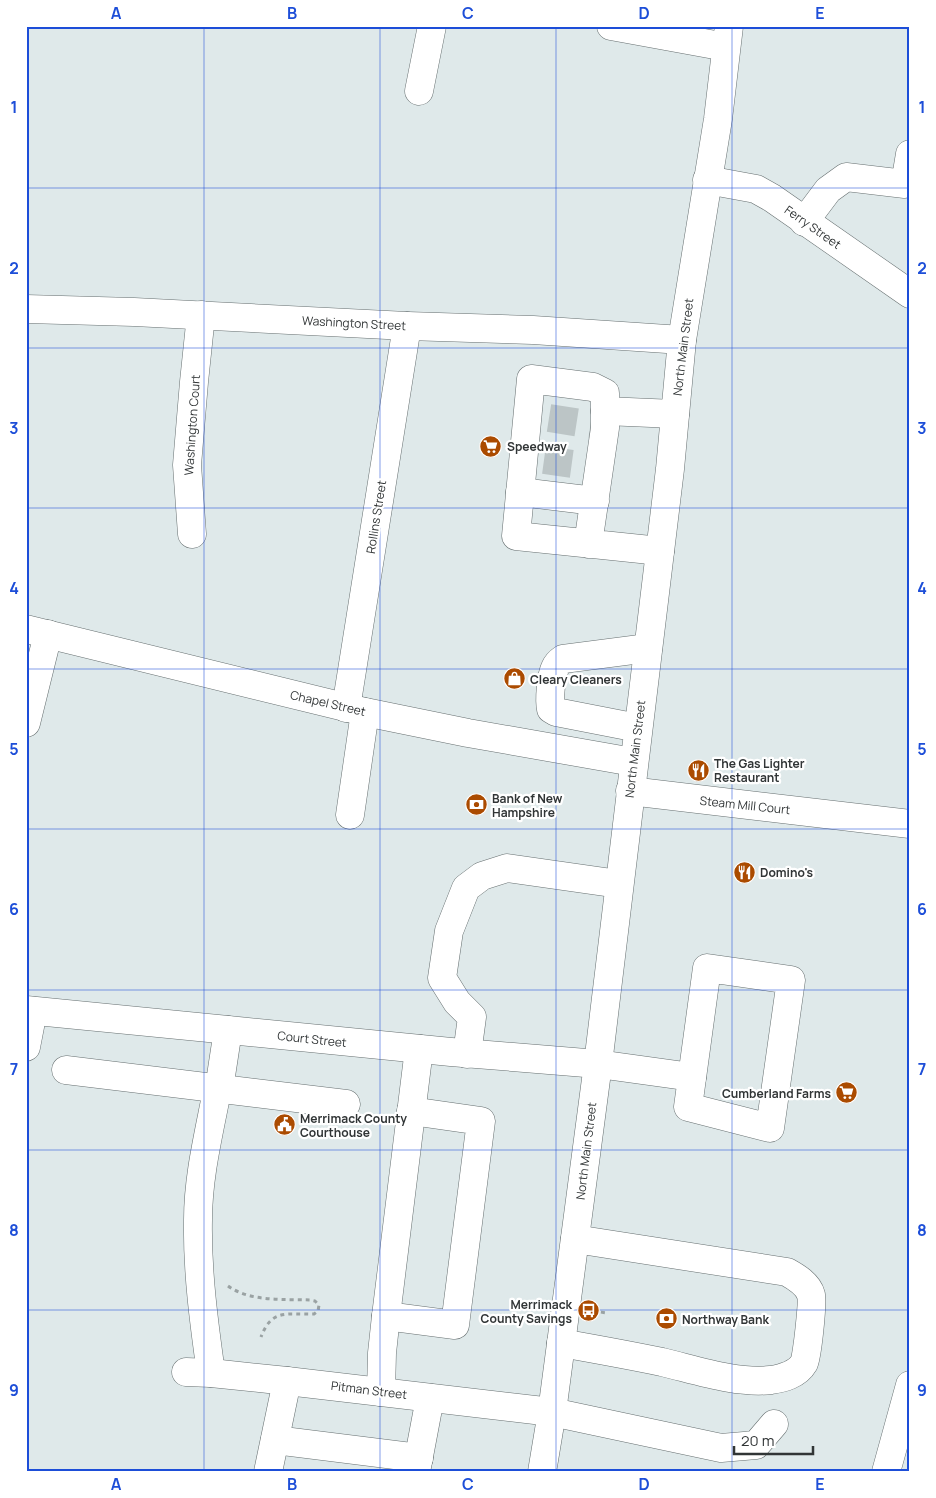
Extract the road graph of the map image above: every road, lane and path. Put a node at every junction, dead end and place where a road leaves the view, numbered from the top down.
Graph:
1 (432, 26) edge
2 (611, 26) edge
3 (728, 36) edge
4 (419, 91) dead end
5 (910, 154) edge
6 (707, 180) junction
7 (907, 184) edge
8 (804, 222) junction
9 (910, 294) edge
10 (26, 309) edge
11 (202, 315) junction
12 (407, 326) junction
13 (682, 340) junction
14 (675, 414) junction
15 (601, 421) junction
16 (520, 492) junction
17 (594, 501) junction
18 (192, 534) dead end
19 (588, 544) junction
20 (660, 551) junction
21 (37, 631) edge
22 (648, 648) junction
23 (355, 710) junction
24 (26, 723) edge
25 (638, 728) junction
26 (633, 762) junction
27 (630, 791) junction
28 (350, 814) dead end
29 (910, 824) edge
30 (619, 884) junction
31 (30, 1010) edge
32 (228, 1030) junction
33 (26, 1047) edge
34 (419, 1049) junction
35 (467, 1054) junction
36 (598, 1064) junction
37 (66, 1070) dead end
38 (692, 1077) junction
39 (219, 1089) junction
40 (346, 1104) dead end
41 (411, 1111) junction
42 (575, 1239) junction
43 (225, 1282) dead end
44 (386, 1316) junction
45 (261, 1337) dead end
46 (561, 1343) junction
47 (287, 1381) junction
48 (910, 1385) edge
49 (381, 1392) junction
50 (430, 1398) junction
51 (552, 1412) junction
52 (774, 1424) dead end
53 (275, 1440) junction
54 (418, 1465) edge
55 (268, 1472) edge
56 (542, 1472) edge
57 (886, 1472) edge

1 - 4 street
2 - 3 street
3 - 6 street, North Main Street
5 - 7 street
6 - 8 street, Ferry Street
6 - 13 street, North Main Street
7 - 8 street
8 - 9 street, Ferry Street
10 - 11 street, Washington Street
11 - 12 street, Washington Street
11 - 18 street, Washington Court
12 - 13 street, Washington Street
12 - 23 street, Rollins Street
13 - 14 street, North Main Street
14 - 15 street
14 - 20 street, North Main Street
15 - 16 street
15 - 17 street
16 - 17 street
16 - 19 street
17 - 19 street
19 - 20 street
20 - 22 street, North Main Street
21 - 23 street, Chapel Street
21 - 24 street
22 - 25 street, North Main Street
22 - 25 street
23 - 26 street, Chapel Street
23 - 28 street, Rollins Street
25 - 26 street, North Main Street
26 - 27 street, North Main Street
27 - 29 street, Steam Mill Court
27 - 30 street, North Main Street
30 - 35 street
30 - 36 street, North Main Street
31 - 32 street, Court Street
31 - 33 street
32 - 34 street, Court Street
32 - 39 street
34 - 35 street, Court Street
34 - 41 street
35 - 36 street, Court Street
36 - 38 street, Court Street
36 - 42 street, North Main Street
37 - 39 street
38 - 38 street
39 - 40 street
39 - 47 street, Pitman Street
41 - 44 street
41 - 44 street
42 - 46 street, North Main Street
42 - 46 street
43 - 45 path
44 - 49 street
46 - 51 street, North Main Street
47 - 49 street, Pitman Street
47 - 53 street
48 - 57 street
49 - 50 street, Pitman Street
50 - 51 street, Pitman Street
50 - 54 street
51 - 52 street, Pitman Street
51 - 56 street, North Main Street
53 - 54 street
53 - 55 street

